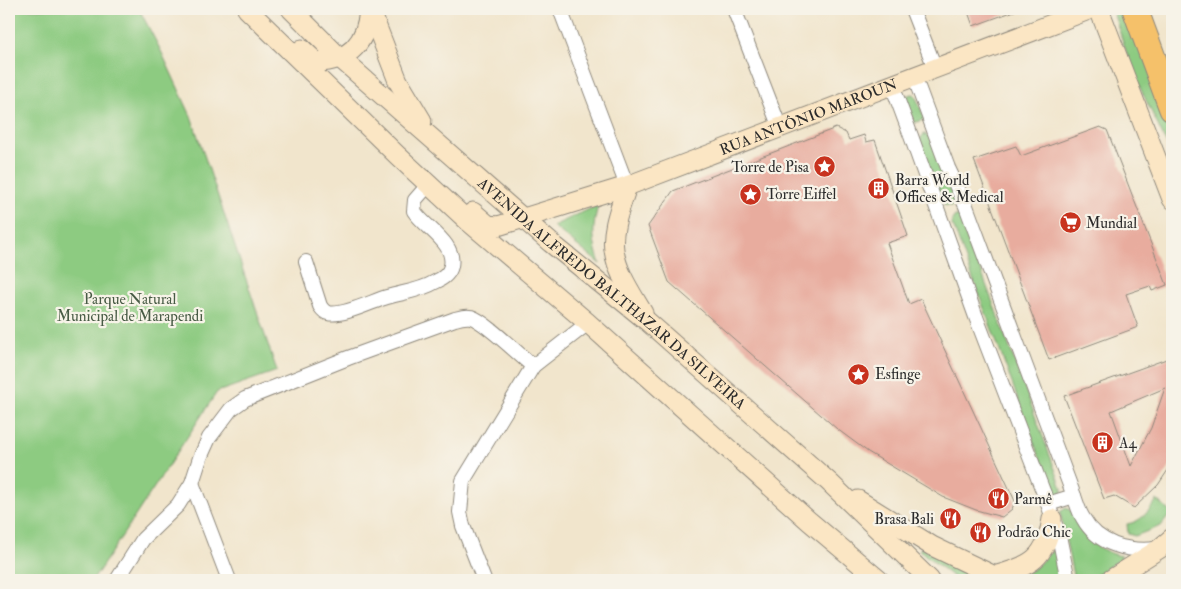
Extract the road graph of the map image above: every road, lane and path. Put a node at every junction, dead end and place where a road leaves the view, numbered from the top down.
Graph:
1 (247, 9) edge
2 (256, 9) edge
3 (291, 9) edge
4 (369, 9) edge
5 (560, 9) edge
6 (734, 9) edge
7 (912, 9) edge
8 (1091, 9) edge
9 (1099, 9) edge
10 (1135, 9) edge
11 (340, 58) junction
12 (935, 68) junction
13 (914, 76) junction
14 (890, 85) junction
15 (1172, 109) edge
16 (780, 128) junction
17 (935, 131) junction
18 (911, 136) junction
19 (381, 139) junction
20 (437, 143) junction
21 (429, 184) junction
22 (627, 186) junction
23 (1172, 199) edge
24 (522, 218) junction
25 (306, 262) dead end
26 (647, 321) junction
27 (588, 323) junction
28 (533, 366) junction
29 (829, 482) junction
30 (192, 483) junction
31 (1074, 496) junction
32 (1050, 511) junction
33 (1166, 544) edge
34 (998, 578) edge
35 (117, 580) edge
36 (229, 580) edge
37 (484, 580) edge
38 (879, 580) edge
39 (930, 580) edge
40 (1068, 580) edge
41 (1110, 580) edge

1 - 19 main road
2 - 11 main road
3 - 11 main road, AVENIDA ALFREDO BALTHAZAR DA SILVEIRA
4 - 11 main road
4 - 20 main road
5 - 22 street
6 - 16 street
7 - 12 street
8 - 12 main road, RUA ANTÔNIO MAROUN
9 - 23 main road
10 - 15 highway
11 - 20 main road, AVENIDA ALFREDO BALTHAZAR DA SILVEIRA
12 - 13 main road, RUA ANTÔNIO MAROUN
13 - 14 main road, RUA ANTÔNIO MAROUN
13 - 17 street
14 - 16 main road, RUA ANTÔNIO MAROUN
14 - 18 street
16 - 22 main road, RUA ANTÔNIO MAROUN
17 - 18 street
17 - 31 street
18 - 32 street
19 - 21 main road
19 - 24 main road, RUA ANTÔNIO MAROUN
20 - 24 main road, AVENIDA ALFREDO BALTHAZAR DA SILVEIRA
21 - 25 street
21 - 27 main road
22 - 24 main road, RUA ANTÔNIO MAROUN
22 - 26 main road
24 - 26 main road, AVENIDA ALFREDO BALTHAZAR DA SILVEIRA
26 - 29 main road, AVENIDA ALFREDO BALTHAZAR DA SILVEIRA
27 - 28 street
27 - 38 main road
28 - 30 street
28 - 37 street
29 - 34 main road
29 - 39 main road, AVENIDA ALFREDO BALTHAZAR DA SILVEIRA
30 - 35 street
30 - 36 street
31 - 32 street
31 - 33 street
32 - 34 main road
32 - 40 street
33 - 41 main road

